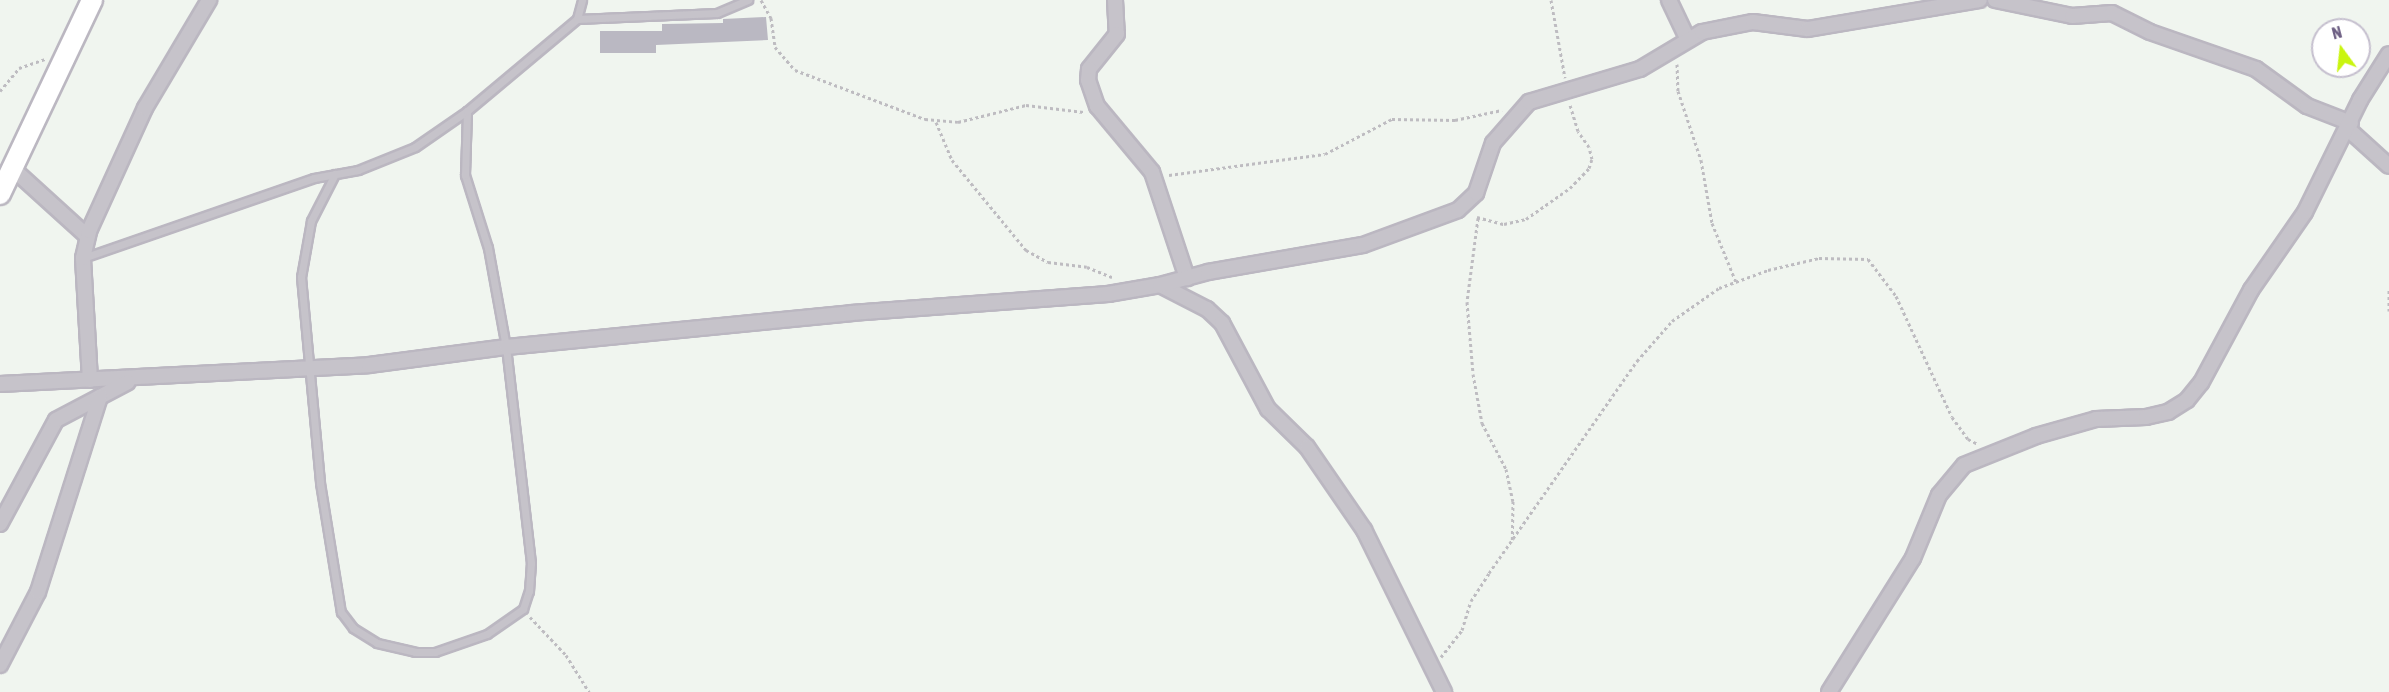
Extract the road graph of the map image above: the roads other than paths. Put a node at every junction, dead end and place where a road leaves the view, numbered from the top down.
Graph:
1 (92, 0) edge
2 (208, 0) edge
3 (582, 0) edge
4 (748, 0) edge
5 (1115, 0) edge
6 (1669, 0) edge
7 (1980, 0) edge
8 (1995, 0) edge
9 (577, 19) junction
10 (1683, 44) junction
11 (2389, 54) edge
12 (467, 111) junction
13 (2349, 126) junction
14 (2389, 166) edge
15 (12, 168) junction
16 (335, 174) junction
17 (0, 194) edge
18 (87, 237) junction
19 (83, 258) junction
20 (1188, 278) junction
21 (1160, 285) junction
22 (506, 347) junction
23 (307, 368) junction
24 (135, 378) junction
25 (90, 380) junction
26 (0, 384) edge
27 (100, 397) junction
28 (0, 524) edge
29 (0, 665) edge
30 (1444, 692) edge
31 (1830, 692) edge

1 - 15 street
2 - 18 street
3 - 9 lane
4 - 9 lane
5 - 20 street
6 - 10 street
7 - 10 street
8 - 13 street
9 - 12 lane
10 - 20 street
11 - 13 street
12 - 16 lane
12 - 22 lane
13 - 14 street
13 - 31 street
15 - 17 street
15 - 18 street
16 - 19 lane
16 - 23 lane
18 - 19 street
19 - 25 street
20 - 21 street
21 - 22 street
21 - 30 street
22 - 23 street
22 - 23 lane
23 - 24 street
24 - 25 street
24 - 27 street
25 - 26 street
27 - 28 street
27 - 29 street

